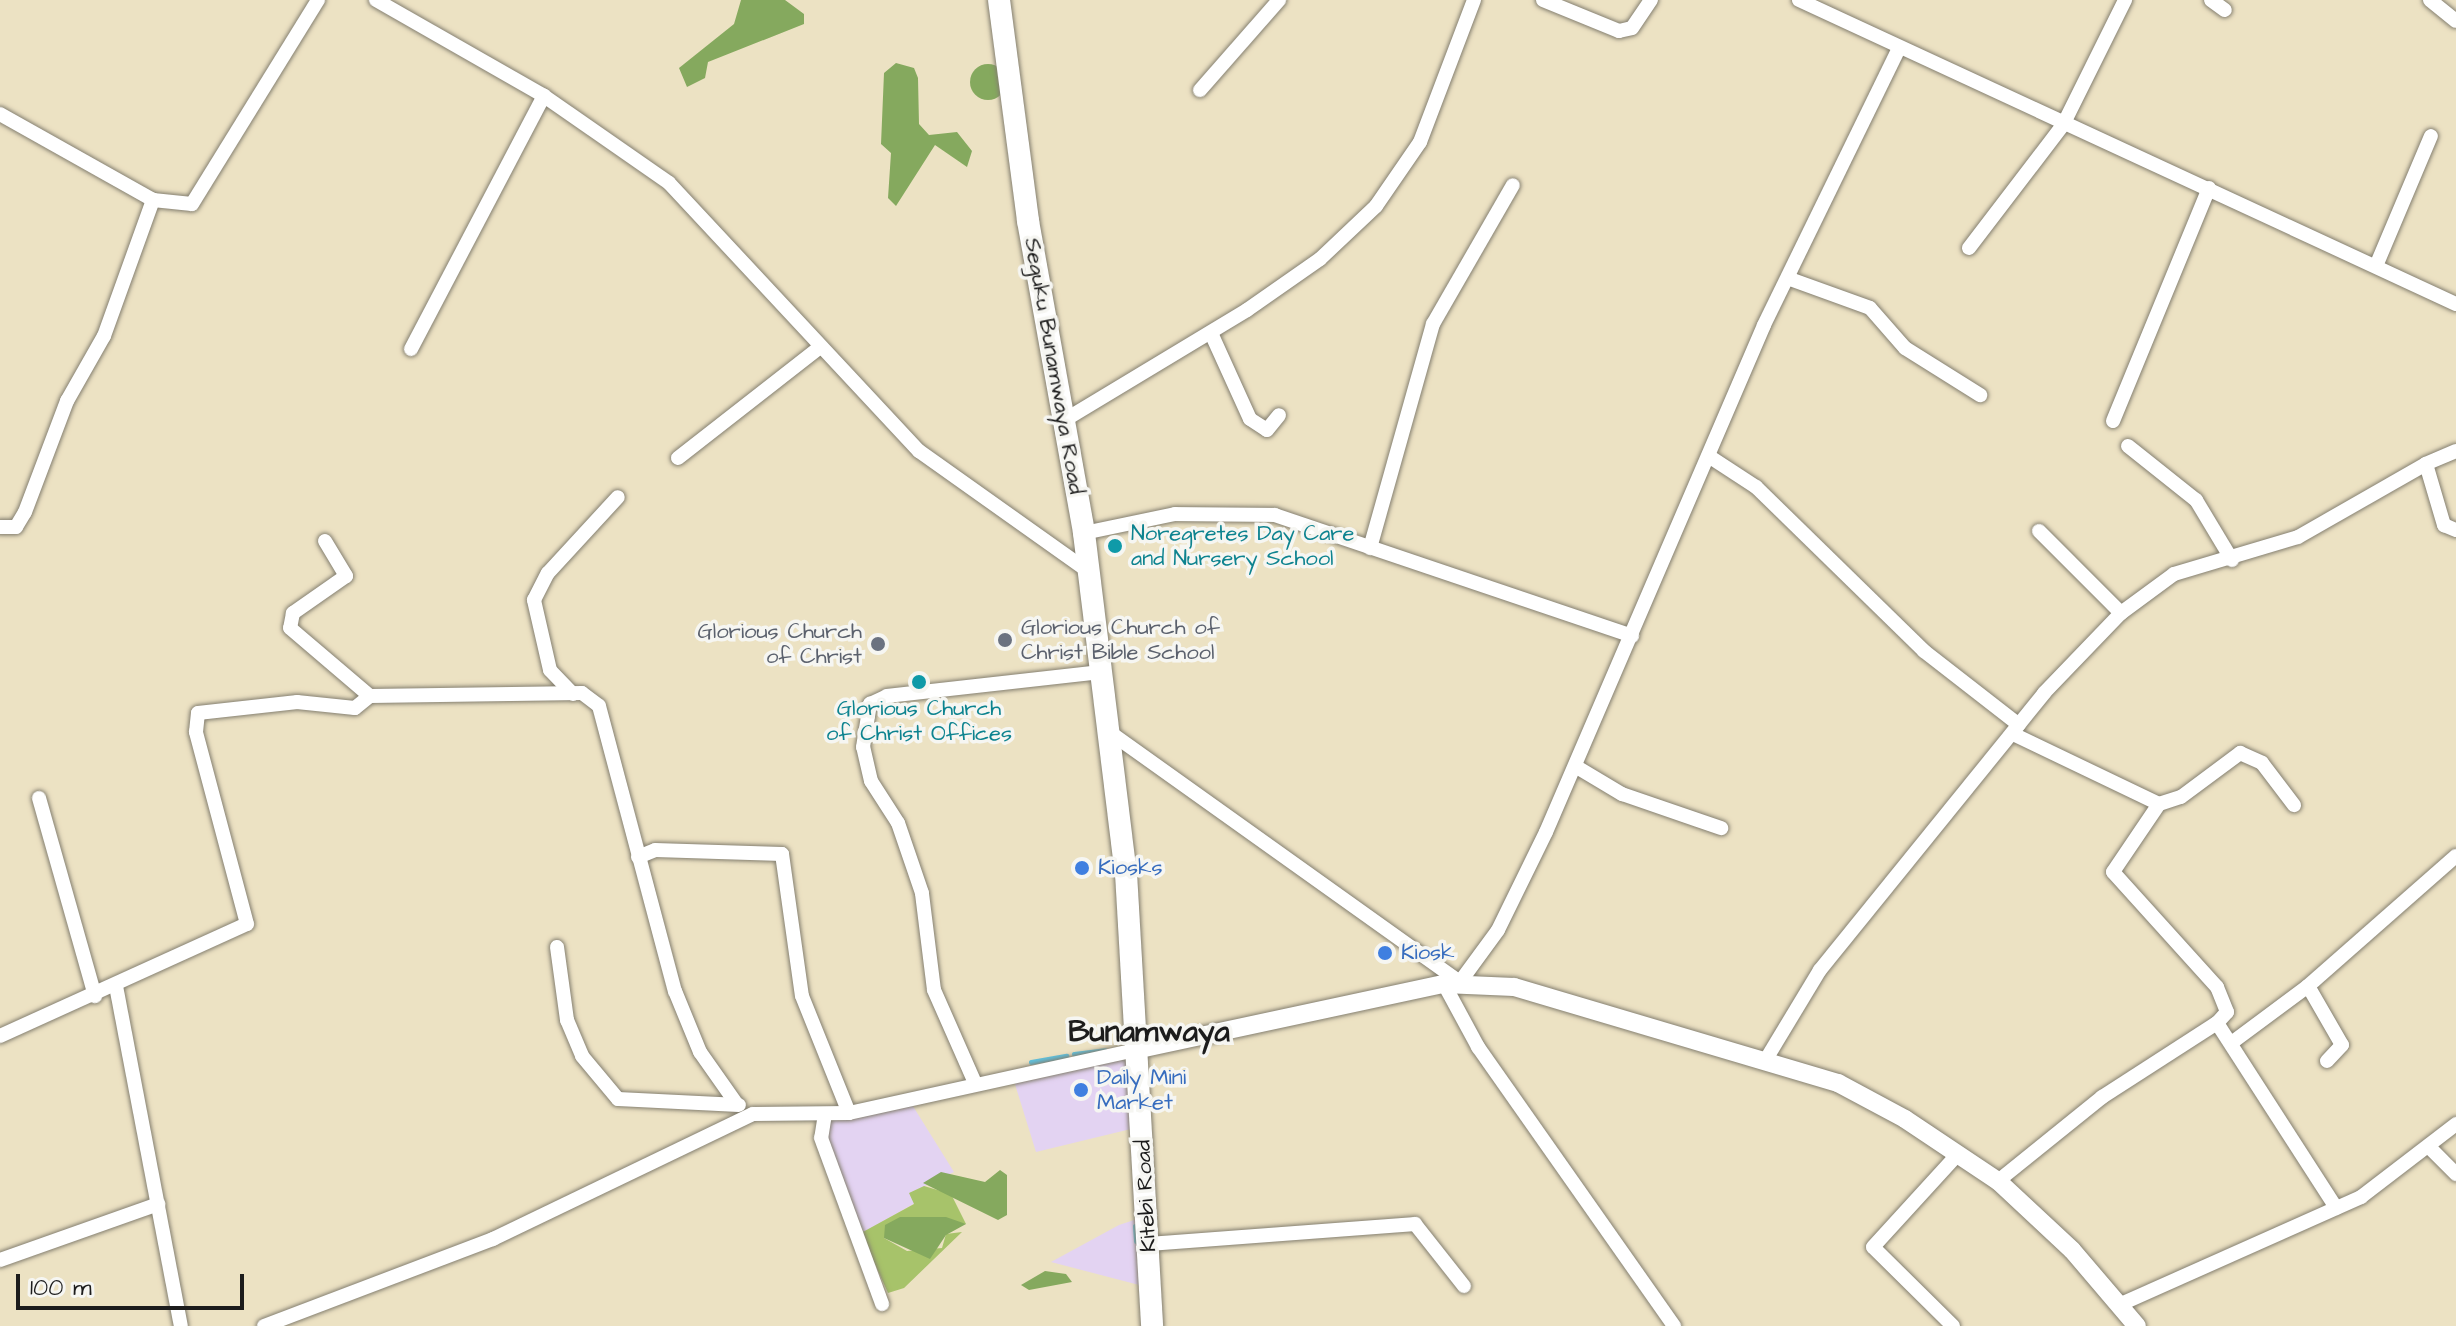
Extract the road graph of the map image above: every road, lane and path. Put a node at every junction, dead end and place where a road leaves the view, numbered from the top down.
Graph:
1 (318, 0) edge
2 (376, 0) edge
3 (999, 0) edge
4 (1279, 0) edge
5 (1474, 0) edge
6 (1543, 0) edge
7 (1651, 0) edge
8 (1799, 0) edge
9 (2125, 0) edge
10 (2211, 0) edge
11 (2430, 0) edge
12 (2225, 10) dead end
13 (2456, 21) edge
14 (1899, 48) junction
15 (1200, 90) dead end
16 (544, 96) junction
17 (0, 114) edge
18 (2063, 125) junction
19 (2431, 136) dead end
20 (1513, 185) dead end
21 (2209, 188) junction
22 (153, 200) junction
23 (1969, 248) dead end
24 (2376, 266) junction
25 (1790, 279) junction
26 (2456, 304) edge
27 (1211, 333) junction
28 (820, 347) junction
29 (411, 349) dead end
30 (1980, 395) dead end
31 (1279, 415) dead end
32 (1063, 421) junction
33 (2113, 421) dead end
34 (2128, 446) dead end
35 (2456, 451) edge
36 (1710, 457) junction
37 (678, 458) dead end
38 (2426, 464) junction
39 (618, 497) dead end
40 (0, 527) edge
41 (2456, 530) edge
42 (2039, 531) dead end
43 (1084, 533) junction
44 (325, 541) dead end
45 (1370, 548) junction
46 (2232, 560) junction
47 (1089, 572) junction
48 (2121, 613) junction
49 (1632, 636) junction
50 (1101, 672) junction
51 (573, 694) junction
52 (370, 696) junction
53 (2016, 729) junction
54 (1108, 731) junction
55 (1575, 766) junction
56 (39, 798) dead end
57 (2159, 804) junction
58 (2294, 805) dead end
59 (1721, 828) dead end
60 (2456, 856) edge
61 (638, 857) junction
62 (557, 947) dead end
63 (1452, 983) junction
64 (116, 986) junction
65 (2308, 986) junction
66 (95, 996) junction
67 (2217, 1023) junction
68 (0, 1036) edge
69 (2234, 1041) junction
70 (1140, 1049) junction
71 (1765, 1061) junction
72 (2327, 1061) dead end
73 (975, 1083) junction
74 (736, 1103) junction
75 (849, 1113) junction
76 (753, 1114) junction
77 (825, 1114) junction
78 (2456, 1124) edge
79 (2430, 1148) junction
80 (1958, 1154) junction
81 (2456, 1174) edge
82 (1998, 1181) junction
83 (158, 1204) junction
84 (2336, 1208) junction
85 (1149, 1244) junction
86 (0, 1260) edge
87 (1464, 1286) dead end
88 (882, 1304) dead end
89 (2121, 1304) junction
90 (181, 1326) edge
91 (264, 1326) edge
92 (1152, 1326) edge
93 (1674, 1326) edge
94 (1953, 1326) edge
95 (2137, 1326) edge

1 - 22 street
2 - 16 street
3 - 32 main road, Seguku Bunamwaya Road
4 - 15 street
5 - 27 street
6 - 7 street
8 - 14 street
9 - 18 street
10 - 12 street
11 - 13 street
14 - 18 street
14 - 25 street
16 - 28 street
16 - 29 street
17 - 22 street
18 - 21 street
18 - 23 street
19 - 24 street
20 - 45 street
21 - 24 street
21 - 33 street
22 - 40 street
24 - 26 street
25 - 30 street
25 - 36 street
27 - 31 street
27 - 32 street
28 - 37 street
28 - 47 street
32 - 43 main road, Seguku Bunamwaya Road
34 - 46 street
35 - 38 street
36 - 49 street
36 - 53 street
38 - 41 street
38 - 46 street
39 - 51 street
42 - 48 street
43 - 45 street
43 - 47 main road, Seguku Bunamwaya Road
44 - 52 street
45 - 49 street
46 - 48 street
47 - 50 main road, Seguku Bunamwaya Road
48 - 53 street
49 - 55 street
50 - 54 main road, Seguku Bunamwaya Road
50 - 73 street
51 - 52 street
51 - 61 street
52 - 64 street
53 - 57 street
53 - 71 street
54 - 63 street
54 - 70 main road, Kitebi Road
55 - 59 street
55 - 63 street
56 - 66 street
57 - 58 street
57 - 67 street
60 - 65 street
61 - 74 street
61 - 75 street
62 - 74 street
63 - 70 street
63 - 71 street
63 - 93 street
64 - 66 street
64 - 83 street
65 - 69 street
65 - 72 street
66 - 68 street
67 - 69 street
67 - 82 street
69 - 84 street
70 - 73 street
70 - 85 main road, Kitebi Road
71 - 80 street
73 - 75 street
74 - 76 street
75 - 77 street
76 - 77 street
76 - 91 street
77 - 88 street
78 - 79 street
79 - 81 street
79 - 84 street
80 - 82 street
80 - 94 street
82 - 89 street
83 - 86 street
83 - 90 street
84 - 89 street
85 - 87 street
85 - 92 main road, Kitebi Road
89 - 95 street

